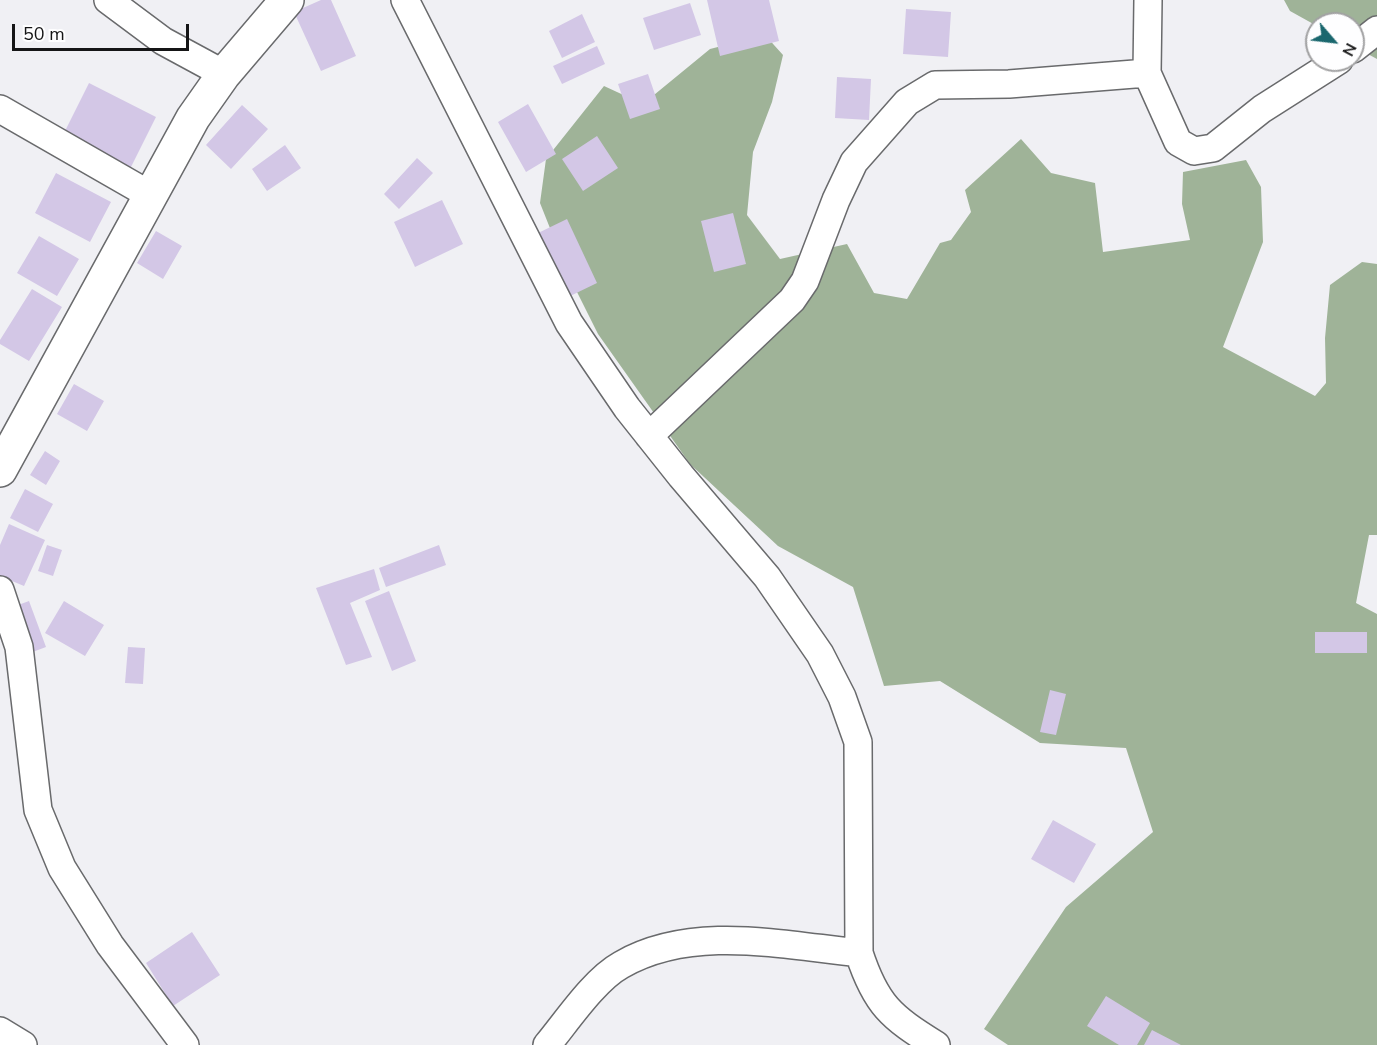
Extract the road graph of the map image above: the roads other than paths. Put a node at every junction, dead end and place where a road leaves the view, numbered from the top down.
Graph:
1 (108, 0) edge
2 (287, 0) edge
3 (405, 0) edge
4 (1148, 0) edge
5 (1377, 30) edge
6 (1365, 40) edge
7 (1320, 72) edge
8 (1148, 73) junction
9 (224, 74) junction
10 (0, 109) edge
11 (150, 195) junction
12 (649, 436) junction
13 (0, 470) edge
14 (0, 590) edge
15 (859, 953) junction
16 (0, 1031) edge
17 (23, 1045) edge
18 (185, 1045) edge
19 (547, 1045) edge
20 (936, 1045) edge

1 - 9 street
2 - 9 street
3 - 12 street
4 - 8 street
5 - 6 street
7 - 8 street
8 - 12 street
9 - 11 street
10 - 11 street
11 - 13 street
12 - 15 street
14 - 18 street
15 - 19 street
15 - 20 street
16 - 17 street

